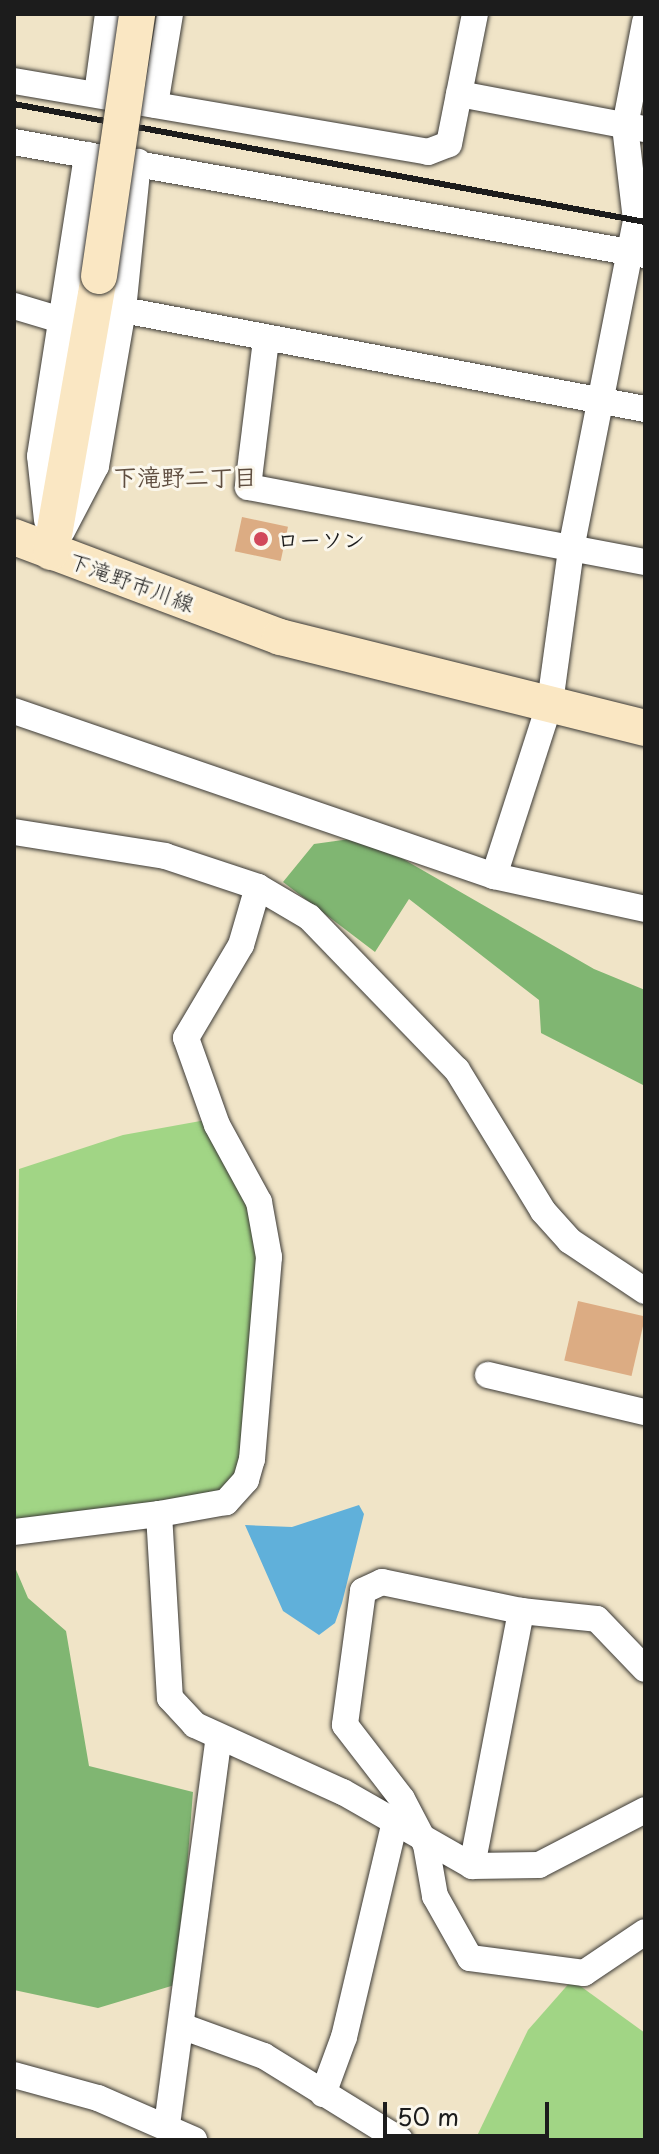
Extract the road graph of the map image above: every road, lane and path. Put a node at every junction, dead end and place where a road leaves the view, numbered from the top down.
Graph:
1 (108, 14) edge
2 (137, 14) edge
3 (170, 14) edge
4 (475, 14) edge
5 (645, 22) edge
6 (14, 81) edge
7 (97, 94) junction
8 (459, 94) junction
9 (155, 105) junction
10 (635, 128) edge
11 (14, 142) edge
12 (87, 155) junction
13 (138, 162) junction
14 (635, 253) edge
15 (14, 306) edge
16 (123, 310) junction
17 (61, 320) junction
18 (266, 340) junction
19 (600, 401) junction
20 (645, 409) edge
21 (14, 537) edge
22 (571, 549) junction
23 (51, 552) junction
24 (645, 562) edge
25 (550, 703) junction
26 (14, 711) edge
27 (645, 728) edge
28 (14, 832) edge
29 (494, 876) junction
30 (258, 887) junction
31 (645, 909) edge
32 (645, 1291) edge
33 (488, 1375) dead end
34 (645, 1412) edge
35 (159, 1514) junction
36 (14, 1532) edge
37 (521, 1611) junction
38 (645, 1669) edge
39 (219, 1737) junction
40 (645, 1810) edge
41 (394, 1825) junction
42 (426, 1845) junction
43 (472, 1866) junction
44 (641, 1942) edge
45 (184, 2027) junction
46 (14, 2075) edge
47 (323, 2094) junction
48 (167, 2125) junction
49 (194, 2140) edge
50 (400, 2140) edge

1 - 7 street
2 - 23 main road, 下滝野市川線, bridge
3 - 9 street
4 - 8 street
5 - 10 street
6 - 7 street
7 - 9 street
8 - 9 street
8 - 10 street
10 - 14 street
11 - 12 street
12 - 13 street
12 - 17 street
13 - 14 street
13 - 16 street
14 - 19 street
15 - 17 street
16 - 18 street
16 - 23 street
17 - 23 street
18 - 19 street
18 - 22 street
19 - 20 street
19 - 22 street
21 - 23 main road
22 - 24 street
22 - 25 street
23 - 25 main road, 下滝野市川線
25 - 27 main road, 下滝野市川線
25 - 29 street
26 - 29 street
28 - 30 street
29 - 31 street
30 - 32 street
30 - 35 street
33 - 34 street
35 - 36 street
35 - 39 street
37 - 38 street
37 - 42 street
37 - 43 street
39 - 41 street
39 - 45 street
40 - 43 street
41 - 42 street
41 - 47 street
42 - 43 street
42 - 44 street
45 - 47 street
45 - 48 street
46 - 48 street
47 - 50 street
48 - 49 street

